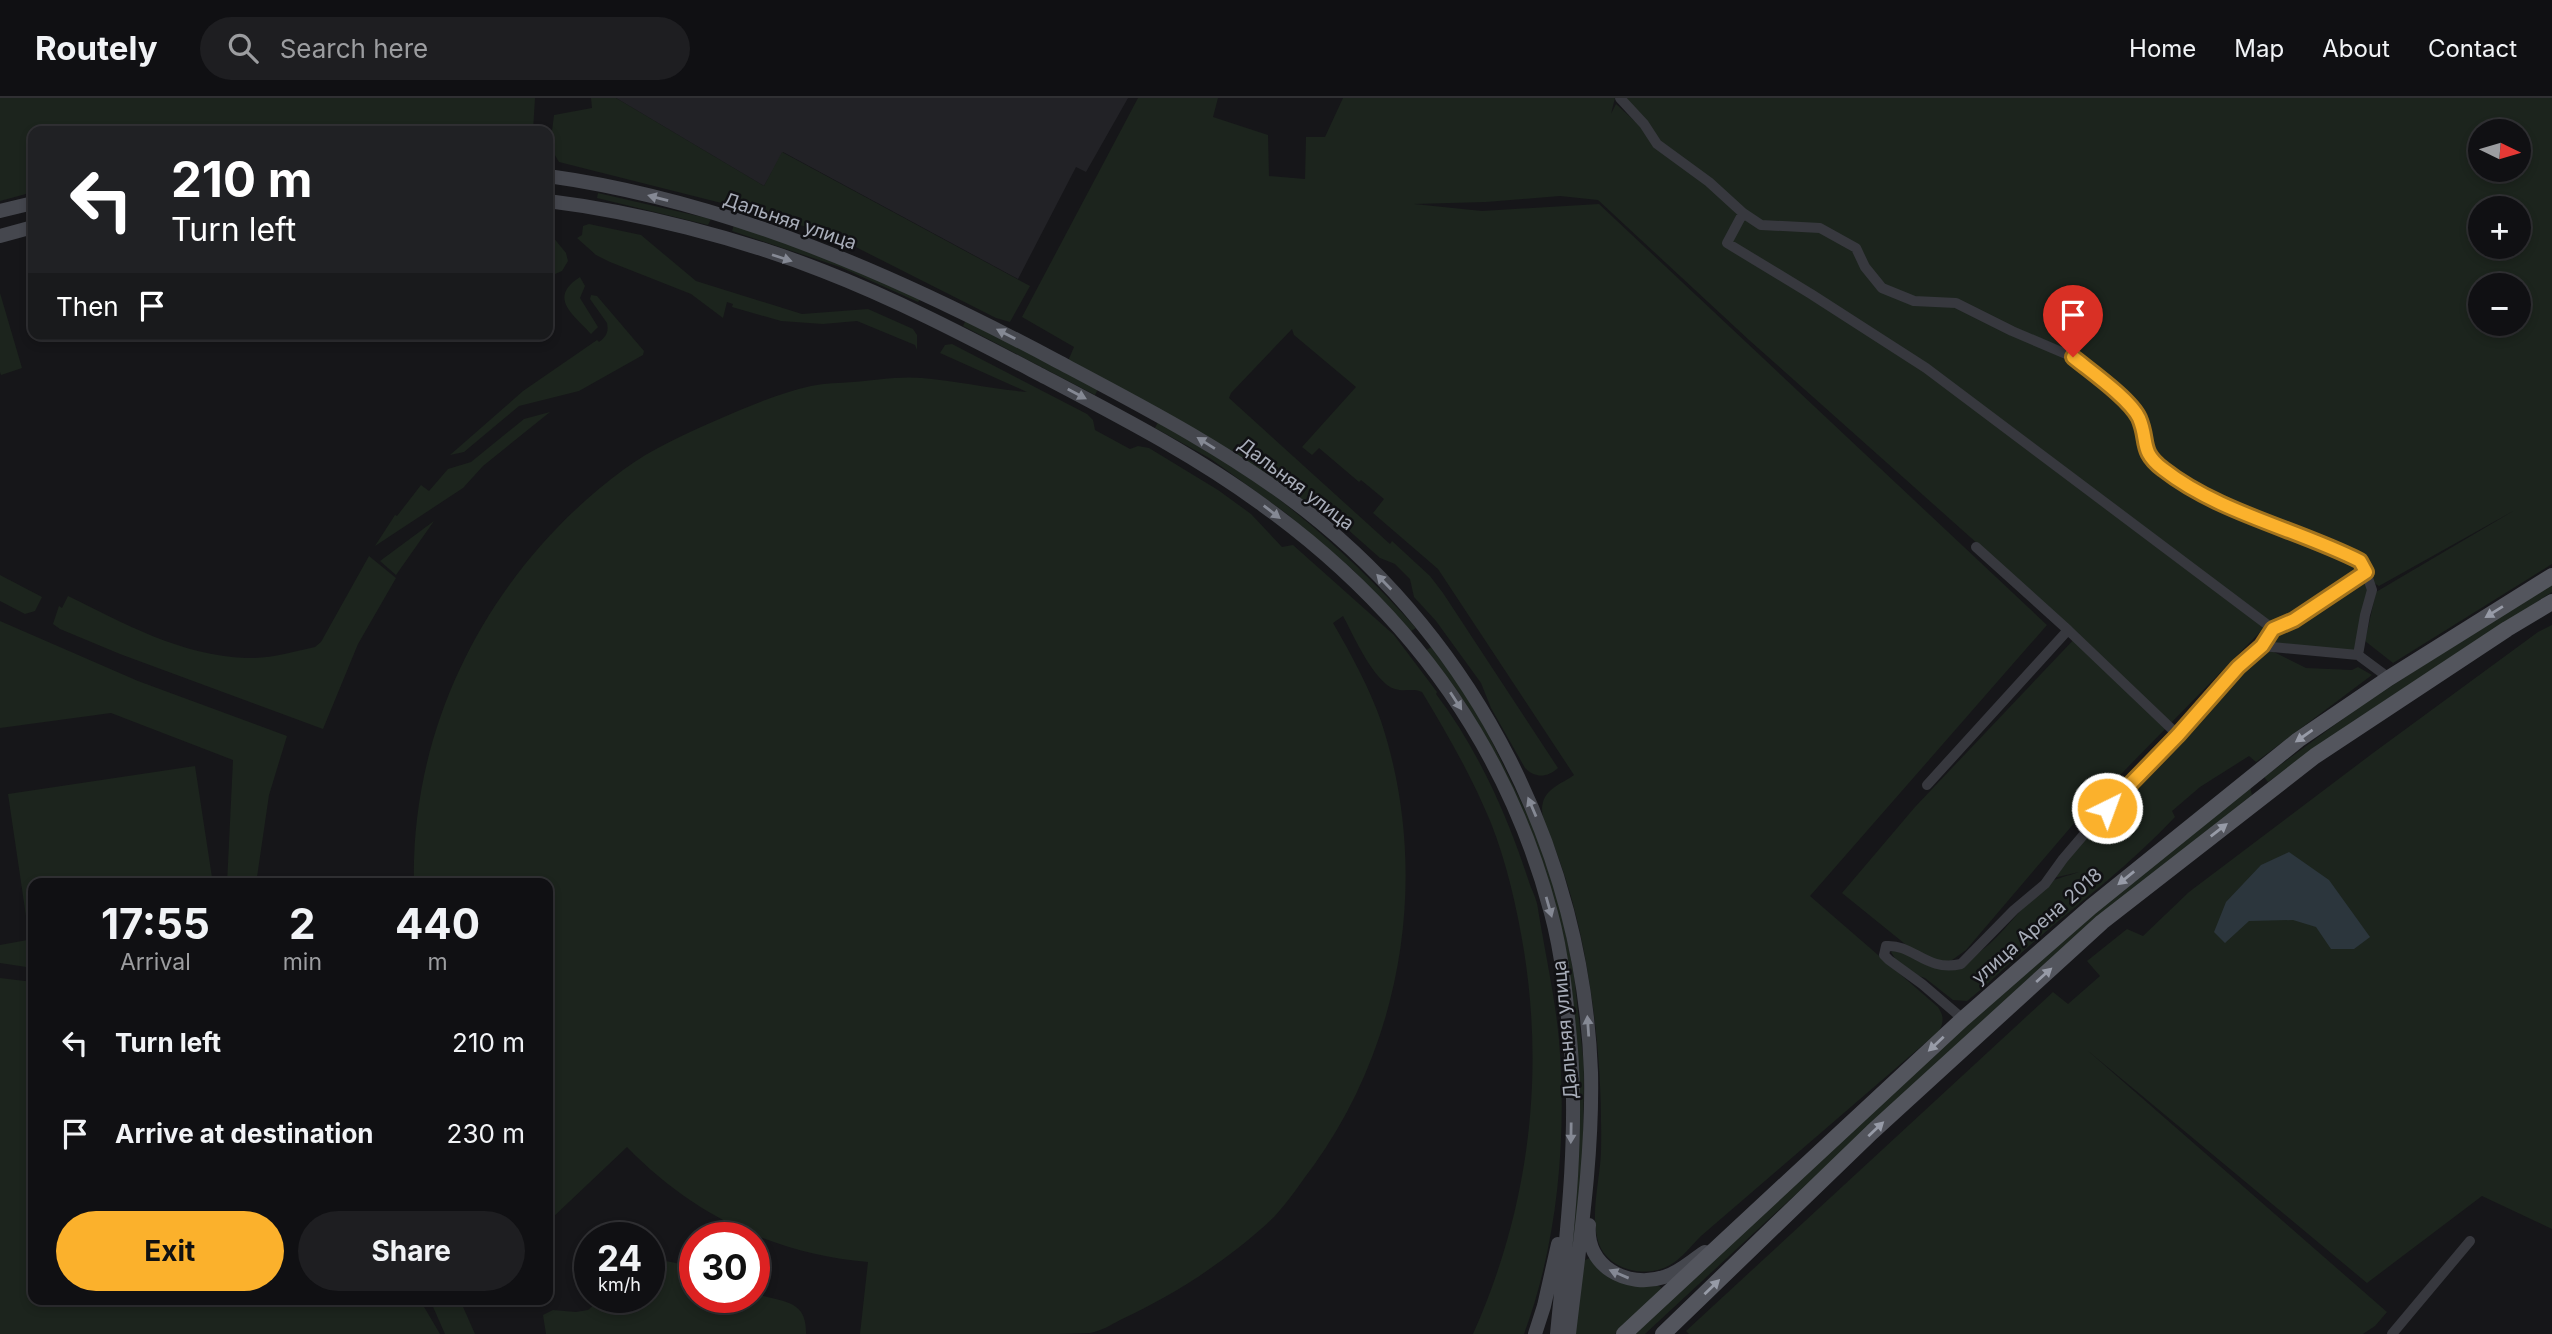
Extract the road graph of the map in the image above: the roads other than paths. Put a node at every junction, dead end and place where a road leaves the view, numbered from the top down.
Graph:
1 (1620, 98) edge
2 (554, 177) edge
3 (553, 201) edge
4 (28, 204) edge
5 (0, 211) edge
6 (1743, 213) junction
7 (724, 218) junction
8 (28, 228) edge
9 (0, 236) edge
10 (717, 237) junction
11 (948, 305) junction
12 (938, 323) junction
13 (1136, 403) junction
14 (1125, 421) junction
15 (1976, 547) dead end
16 (2366, 572) junction
17 (2552, 576) edge
18 (2552, 602) edge
19 (2273, 629) junction
20 (2068, 630) junction
21 (1429, 634) junction
22 (1416, 646) junction
23 (2262, 646) junction
24 (2358, 655) junction
25 (2389, 677) junction
26 (2178, 735) junction
27 (1927, 785) dead end
28 (1963, 1019) junction
29 (1591, 1094) junction
30 (1571, 1159) junction
31 (1723, 1240) junction
32 (2470, 1241) dead end
33 (1535, 1334) edge
34 (1557, 1334) edge
35 (1569, 1334) edge
36 (1624, 1334) edge
37 (1663, 1334) edge
38 (2392, 1334) edge

1 - 6 street
2 - 3 main road
7 -> 2 main road, Дальняя улица
3 - 10 main road, Дальняя улица
4 - 5 main road
6 - 16 street
6 - 19 street
7 - 10 main road
7 - 11 main road, Дальняя улица
8 - 9 main road
10 -> 12 main road, Дальняя улица
11 - 12 main road
13 -> 11 main road, Дальняя улица
12 -> 14 main road, Дальняя улица
13 - 14 main road
21 -> 13 main road, Дальняя улица
14 -> 22 main road, Дальняя улица
15 - 20 street
16 - 19 street
16 - 24 street
17 -> 25 main road, улица Арена 2018
37 -> 18 main road, улица Арена 2018
19 - 23 street
20 - 26 street
20 - 27 street
21 - 22 main road
29 -> 21 main road, Дальняя улица
22 -> 30 main road, Дальняя улица
23 - 24 street
23 - 26 street
24 - 25 street
25 -> 28 main road, улица Арена 2018
26 - 28 street
28 -> 31 main road, улица Арена 2018
31 -> 29 main road
29 - 35 main road, Дальняя улица
30 - 33 main road
30 - 34 main road, Дальняя улица
31 - 36 main road, улица Арена 2018
32 - 38 street

